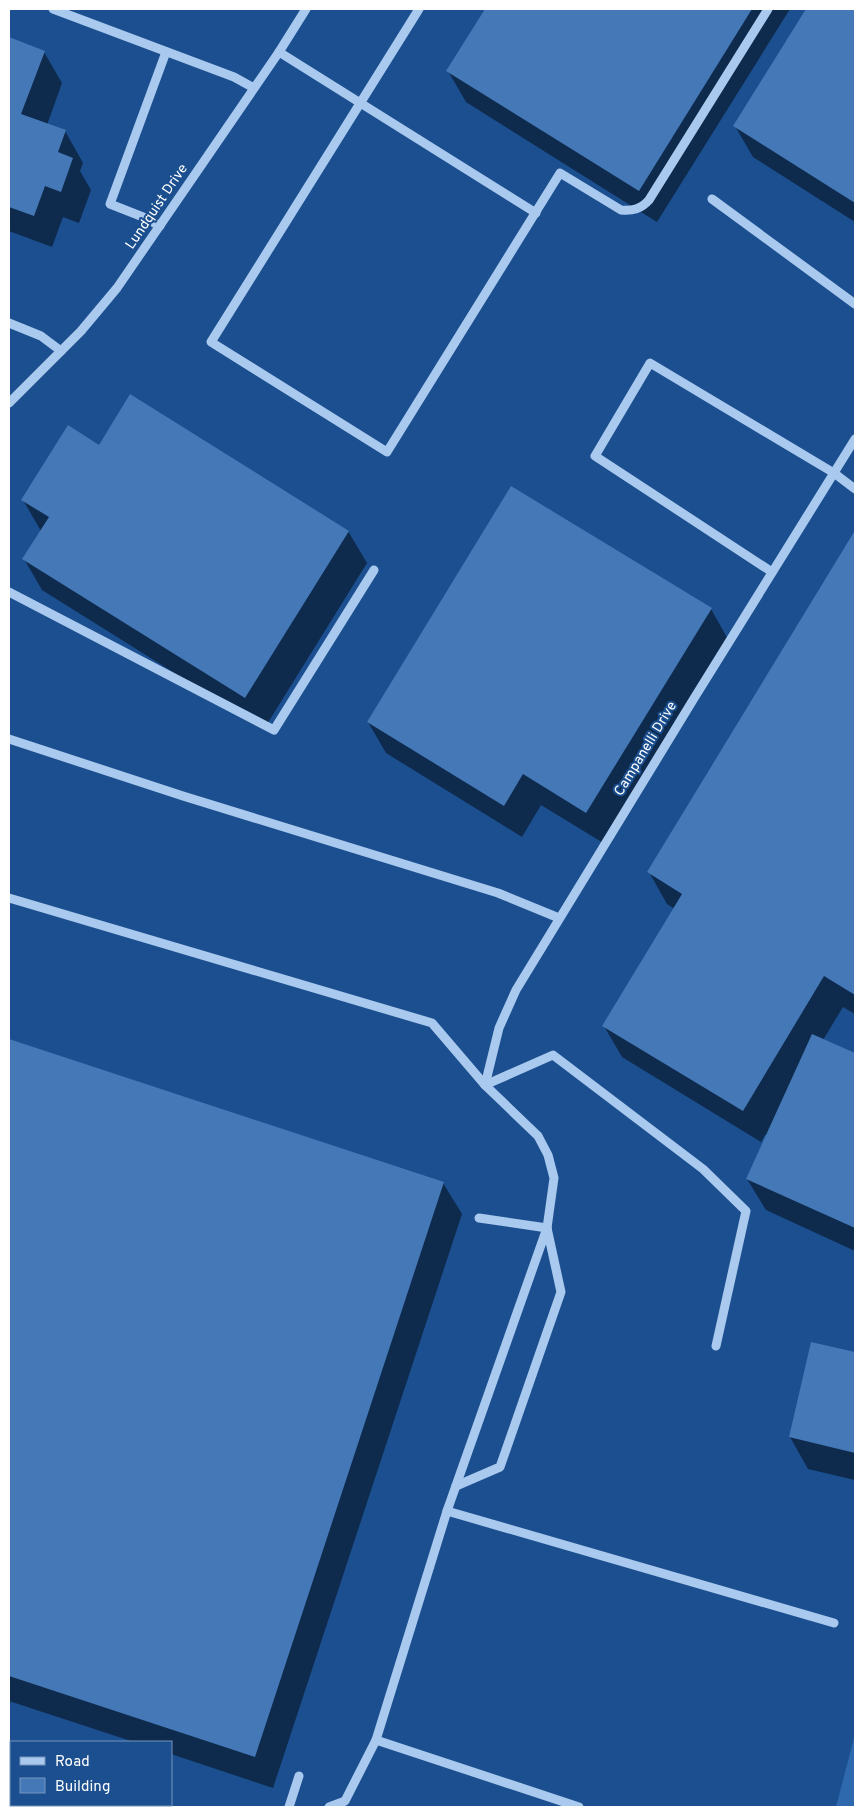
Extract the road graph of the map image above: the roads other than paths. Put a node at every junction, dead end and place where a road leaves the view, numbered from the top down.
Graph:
1 (53, 9) edge
2 (304, 9) edge
3 (419, 9) edge
4 (768, 9) edge
5 (166, 52) junction
6 (279, 52) junction
7 (254, 88) junction
8 (360, 103) junction
9 (712, 199) dead end
10 (536, 213) junction
11 (160, 226) junction
12 (855, 304) edge
13 (9, 323) edge
14 (62, 351) junction
15 (9, 403) edge
16 (855, 439) edge
17 (834, 473) junction
18 (855, 489) edge
19 (374, 570) dead end
20 (772, 572) junction
21 (9, 592) edge
22 (9, 739) edge
23 (9, 898) edge
24 (559, 918) junction
25 (485, 1085) junction
26 (479, 1218) dead end
27 (547, 1228) junction
28 (716, 1346) dead end
29 (456, 1486) junction
30 (447, 1511) junction
31 (834, 1623) dead end
32 (376, 1740) junction
33 (299, 1776) dead end
34 (289, 1807) edge
35 (329, 1807) edge
36 (579, 1807) edge

1 - 5 street
2 - 6 street, Lundquist Drive
3 - 8 street
4 - 10 street
5 - 7 street
5 - 11 street
6 - 7 street, Lundquist Drive
6 - 8 street
7 - 11 street, Lundquist Drive
8 - 10 street
8 - 10 street
9 - 12 street
11 - 14 street, Lundquist Drive
13 - 14 street
14 - 15 street, Lundquist Drive
16 - 17 street, Campanelli Drive
17 - 18 street
17 - 20 street, Campanelli Drive
17 - 20 street
19 - 21 street
20 - 24 street, Campanelli Drive
22 - 24 street
23 - 25 street
24 - 25 street, Campanelli Drive
25 - 27 street
25 - 28 street
26 - 27 street
27 - 29 street
27 - 29 street
29 - 30 street
30 - 31 street
30 - 32 street
32 - 35 street
32 - 36 street
33 - 34 street

